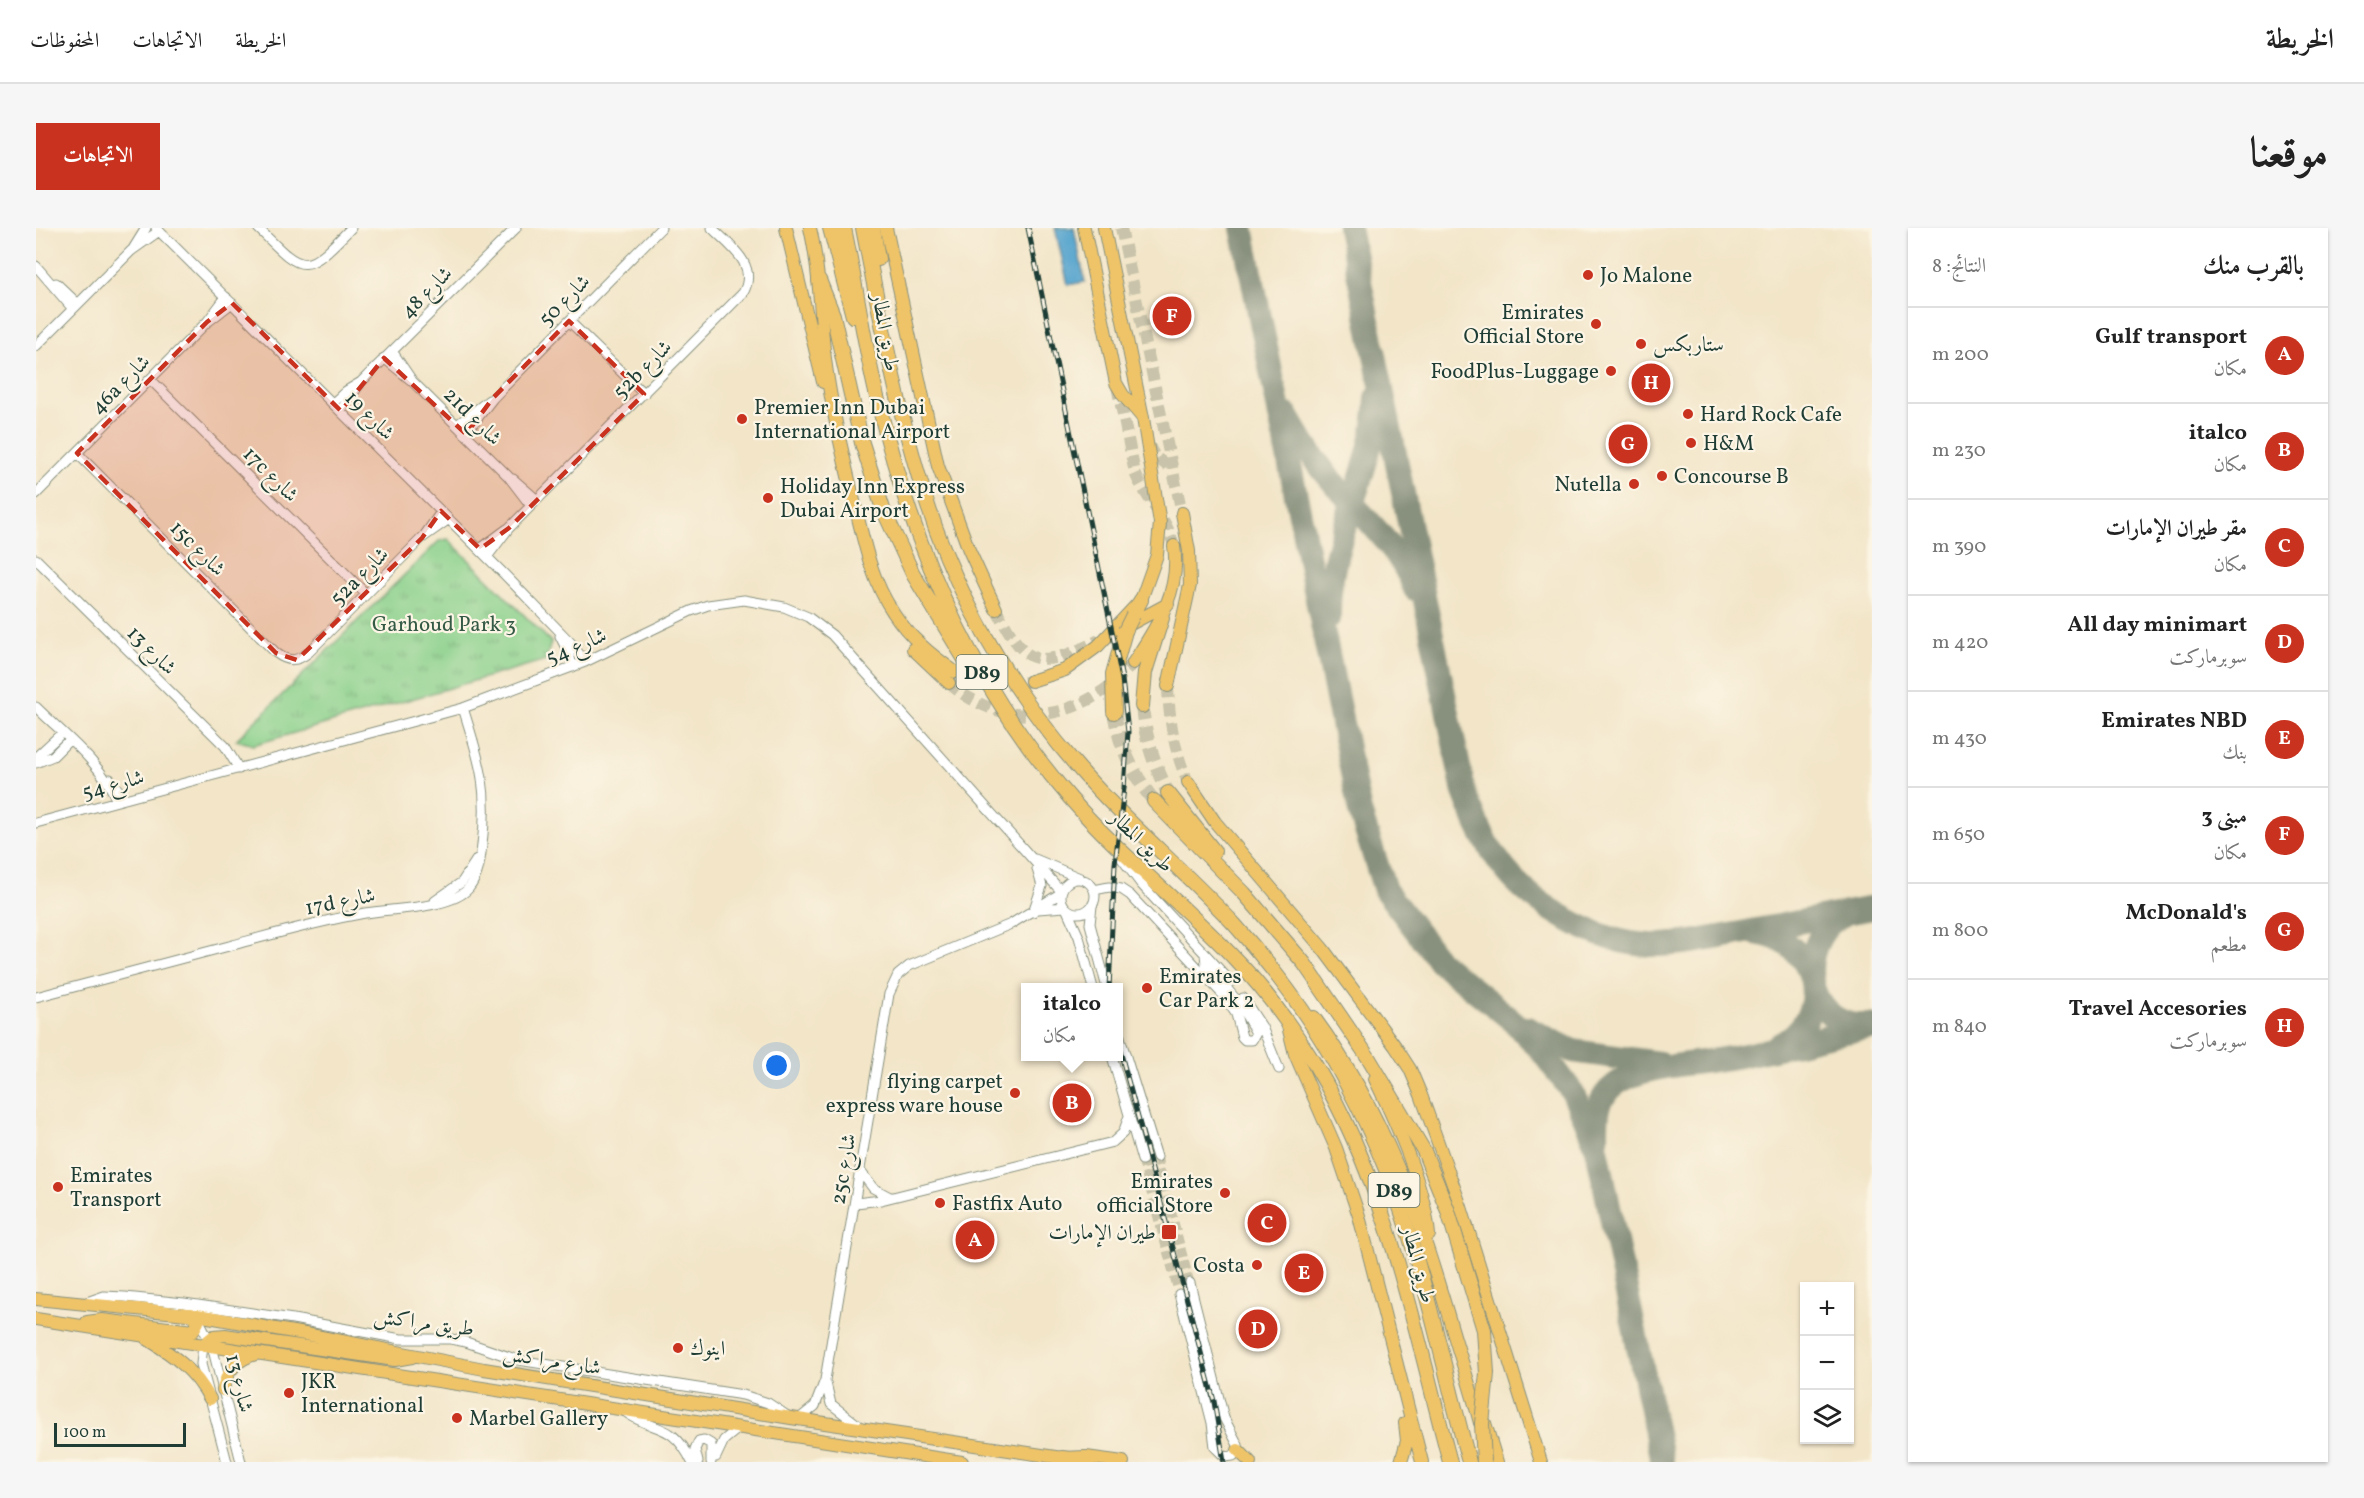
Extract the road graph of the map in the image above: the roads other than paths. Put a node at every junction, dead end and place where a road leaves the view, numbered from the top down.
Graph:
1 (146, 228) edge
2 (258, 228) edge
3 (351, 228) edge
4 (516, 228) edge
5 (661, 228) edge
6 (712, 228) edge
7 (786, 228) edge
8 (810, 228) edge
9 (830, 228) edge
10 (844, 228) edge
11 (863, 228) edge
12 (873, 228) edge
13 (886, 228) edge
14 (1083, 228) edge
15 (1104, 228) edge
16 (157, 229) edge
17 (131, 251) junction
18 (36, 266) edge
19 (819, 280) junction
20 (229, 300) junction
21 (76, 307) junction
22 (880, 312) junction
23 (569, 321) junction
24 (36, 346) edge
25 (388, 355) junction
26 (869, 359) junction
27 (150, 379) junction
28 (644, 394) junction
29 (493, 398) junction
30 (337, 407) junction
31 (1143, 418) junction
32 (457, 425) junction
33 (465, 434) junction
34 (839, 438) junction
35 (77, 453) junction
36 (36, 494) edge
37 (534, 503) junction
38 (1182, 513) tunnel mouth
39 (445, 515) junction
40 (509, 528) junction
41 (1174, 546) tunnel mouth
42 (480, 549) junction
43 (1190, 555) junction
44 (487, 557) junction
45 (36, 559) edge
46 (1176, 568) junction
47 (366, 594) junction
48 (1141, 600) junction
49 (1168, 604) junction
50 (996, 609) tunnel mouth
51 (1162, 618) junction
52 (556, 628) junction
53 (1121, 631) junction
54 (297, 660) joint
55 (585, 662) junction
56 (1133, 663) tunnel mouth
57 (573, 667) junction
58 (952, 677) tunnel mouth
59 (1031, 681) tunnel mouth
60 (1168, 686) tunnel mouth
61 (1142, 706) tunnel mouth
62 (36, 707) edge
63 (463, 708) junction
64 (1006, 712) junction
65 (1114, 712) tunnel mouth
66 (66, 737) junction
67 (218, 740) junction
68 (36, 757) edge
69 (36, 763) edge
70 (239, 768) junction
71 (229, 771) junction
72 (1188, 782) tunnel mouth
73 (1168, 793) tunnel mouth
74 (121, 800) junction
75 (1154, 801) tunnel mouth
76 (36, 823) edge
77 (1110, 840) junction
78 (1034, 859) junction
79 (1080, 878) junction
80 (1094, 890) junction
81 (1061, 892) junction
82 (1092, 906) junction
83 (1066, 908) junction
84 (1036, 910) junction
85 (1283, 936) junction
86 (1253, 947) junction
87 (1205, 954) junction
88 (1092, 983) edge
89 (1106, 983) edge
90 (36, 998) edge
91 (1287, 1022) junction
92 (1351, 1032) junction
93 (1123, 1044) edge
94 (1113, 1061) edge
95 (1280, 1068) dead end
96 (1129, 1116) junction
97 (1157, 1157) tunnel mouth
98 (1142, 1160) tunnel mouth
99 (861, 1172) junction
100 (890, 1197) junction
101 (856, 1203) junction
102 (1428, 1245) junction
103 (1190, 1282) tunnel mouth
104 (1179, 1294) tunnel mouth
105 (1379, 1297) junction
106 (36, 1299) edge
107 (82, 1305) junction
108 (194, 1315) junction
109 (36, 1319) edge
110 (80, 1325) junction
111 (140, 1334) junction
112 (208, 1343) junction
113 (258, 1353) junction
114 (417, 1355) junction
115 (825, 1380) junction
116 (1402, 1386) junction
117 (223, 1390) junction
118 (1472, 1391) junction
119 (210, 1399) junction
120 (622, 1409) junction
121 (795, 1418) junction
122 (741, 1427) junction
123 (862, 1428) junction
124 (1238, 1450) junction
125 (1062, 1458) junction
126 (228, 1462) edge
127 (241, 1462) edge
128 (692, 1462) edge
129 (698, 1462) edge
130 (711, 1462) edge
131 (715, 1462) edge
132 (962, 1462) edge
133 (1088, 1462) edge
134 (1123, 1462) edge
135 (1250, 1462) edge
136 (1401, 1462) edge
137 (1422, 1462) edge
138 (1430, 1462) edge
139 (1450, 1462) edge
140 (1469, 1462) edge
141 (1484, 1462) edge
142 (1491, 1462) edge
143 (1497, 1462) edge
144 (1541, 1462) edge

1 - 17 street
2 - 3 street
4 - 25 street, شارع 48
5 - 23 street, شارع 50
6 - 28 street, 52b شارع
7 - 34 main road
8 - 19 main road
9 - 26 highway
10 - 26 highway, طريق المطار / D89
11 - 22 highway, طريق المطار / D89
12 - 22 highway
13 - 50 main road
14 - 31 main road
15 - 31 main road
16 - 17 street
16 - 20 street, شارع 19
17 - 21 street
18 - 21 street
19 - 34 main road
19 - 64 highway
20 - 27 street, 46a شارع
20 - 30 street, شارع 19
21 - 24 street
22 - 86 highway, طريق المطار / D89
23 - 28 street
23 - 29 street, شارع 50
25 - 30 street, شارع 48
25 - 32 street, 21d شارع
26 - 64 highway, طريق المطار / D89
27 - 35 street, 46a شارع
27 - 47 street, 17c شارع
28 - 37 street, 52b شارع
29 - 32 street, شارع 50
29 - 33 street, شارع 50
30 - 39 street, شارع 19
31 - 48 main road
32 - 33 street, 21d شارع
33 - 37 street, 21d شارع
34 - 58 main road
35 - 36 street, 46a شارع
35 - 54 street, 15c شارع
37 - 40 street, 52b شارع
38 - 43 main road
39 - 42 street, شارع 19
39 - 47 street, 52a شارع
40 - 42 street, 52b شارع
40 - 44 street, 52b شارع
41 - 46 main road
42 - 44 street, شارع 19
43 - 46 main road
43 - 60 main road
44 - 52 street, شارع 19
45 - 67 street, شارع 13
46 - 49 main road
47 - 54 street, 52a شارع
48 - 53 highway, bridge
48 - 59 main road
49 - 51 main road
49 - 53 main road
51 - 56 main road
51 - 61 highway
52 - 55 street, شارع 19
52 - 57 street, شارع 19
53 - 65 highway
55 - 57 street, شارع 54
55 - 78 street, شارع 54
57 - 63 street, شارع 54
62 - 66 street
63 - 70 street, شارع 54
63 - 90 street, 17d شارع
64 - 77 highway, طريق المطار / D89
66 - 68 street
66 - 69 street
66 - 74 street
67 - 70 street, شارع 13
67 - 71 street
70 - 71 street, شارع 54
71 - 74 street, شارع 54
72 - 144 main road
73 - 85 highway
74 - 76 street, شارع 54
75 - 85 highway
77 - 87 street
77 - 91 highway, طريق المطار / D89
78 - 79 street, شارع 54
78 - 81 street, شارع 54
78 - 84 street
79 - 80 street
79 - 81 street
80 - 82 street
80 - 87 street
81 - 83 street
81 - 84 street, 25c شارع
82 - 83 street
82 - 89 street
83 - 84 street, 25c شارع
83 - 88 street
84 - 99 street, 25c شارع
85 - 92 highway
86 - 102 main road
86 - 140 highway, طريق المطار / D89
87 - 95 street
91 - 105 main road
91 - 139 highway, طريق المطار / D89
92 - 102 main road
92 - 141 highway, bridge
93 - 97 street
94 - 96 street
96 - 98 street
96 - 100 street
99 - 100 street
99 - 101 street, 25c شارع
100 - 101 street
101 - 115 street, 25c شارع
102 - 118 main road
103 - 124 street
104 - 124 street
105 - 116 main road
105 - 138 main road
106 - 107 main road, شارع مراكش
107 - 108 main road, شارع مراكش
107 - 121 street, طريق مراكش
108 - 110 main road
108 - 112 street, شارع 13
108 - 114 main road, شارع مراكش
109 - 110 main road, شارع مراكش
110 - 111 main road, شارع مراكش
111 - 112 main road, شارع مراكش
111 - 119 main road
112 - 113 main road, شارع مراكش
112 - 114 main road
112 - 117 street, شارع 13
112 - 119 street, شارع 13
113 - 117 main road
113 - 120 main road, شارع مراكش
114 - 121 main road, شارع مراكش
115 - 121 street, 25c شارع
115 - 123 street
116 - 136 main road
116 - 137 main road
117 - 127 street, شارع 13
118 - 142 main road
118 - 143 main road
119 - 126 street, شارع 13
120 - 122 main road, شارع مراكش
120 - 128 street
121 - 123 main road, شارع مراكش
122 - 131 street
122 - 132 main road, شارع مراكش
123 - 125 main road, شارع مراكش
124 - 135 main road
125 - 133 highway
125 - 134 main road, شارع مراكش
129 - 130 street

